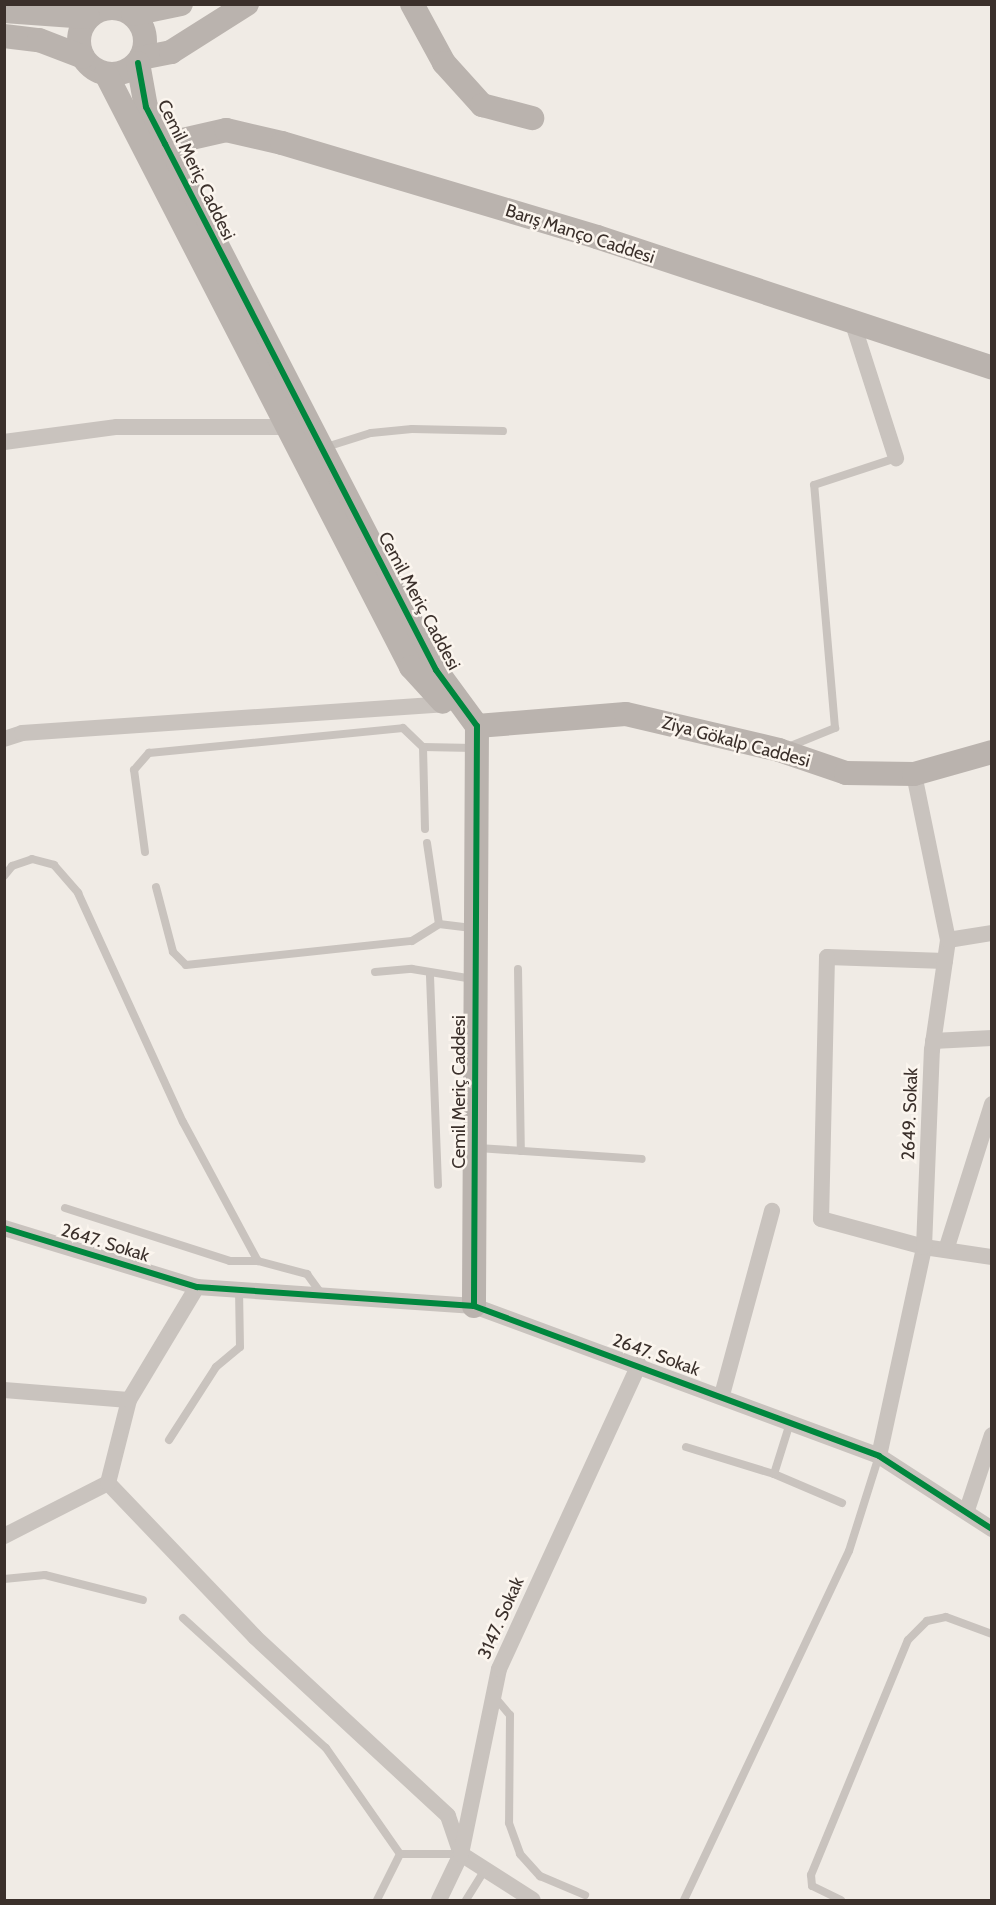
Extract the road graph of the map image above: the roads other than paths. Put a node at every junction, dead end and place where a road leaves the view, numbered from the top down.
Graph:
1 (181, 4) edge
2 (247, 4) edge
3 (412, 4) edge
4 (127, 9) edge
5 (4, 11) edge
6 (91, 12) edge
7 (4, 36) edge
8 (83, 57) junction
9 (139, 60) junction
10 (106, 74) junction
11 (532, 118) dead end
12 (165, 144) junction
13 (854, 327) junction
14 (992, 369) edge
15 (286, 428) junction
16 (503, 431) dead end
17 (4, 442) edge
18 (322, 449) junction
19 (896, 458) joint
20 (444, 704) junction
21 (477, 737) junction
22 (4, 739) edge
23 (423, 747) junction
24 (779, 750) junction
25 (992, 752) edge
26 (914, 774) junction
27 (425, 829) dead end
28 (427, 843) dead end
29 (145, 852) dead end
30 (4, 876) edge
31 (156, 887) dead end
32 (439, 924) junction
33 (475, 928) junction
34 (992, 933) edge
35 (948, 940) junction
36 (945, 961) junction
37 (518, 969) dead end
38 (375, 972) dead end
39 (430, 976) junction
40 (474, 979) junction
41 (992, 1038) edge
42 (933, 1041) junction
43 (992, 1104) edge
44 (473, 1148) junction
45 (521, 1151) junction
46 (642, 1159) dead end
47 (438, 1185) dead end
48 (65, 1208) dead end
49 (772, 1211) dead end
50 (4, 1228) edge
51 (924, 1246) junction
52 (946, 1250) junction
53 (992, 1257) edge
54 (258, 1261) junction
55 (197, 1287) junction
56 (239, 1291) junction
57 (324, 1298) junction
58 (474, 1306) junction
59 (639, 1365) junction
60 (4, 1390) edge
61 (722, 1395) junction
62 (129, 1400) junction
63 (790, 1422) junction
64 (992, 1435) edge
65 (169, 1440) dead end
66 (686, 1447) dead end
67 (879, 1456) junction
68 (774, 1474) junction
69 (108, 1483) junction
70 (842, 1503) dead end
71 (967, 1509) junction
72 (992, 1529) edge
73 (4, 1536) edge
74 (4, 1579) edge
75 (143, 1600) dead end
76 (183, 1618) dead end
77 (992, 1634) edge
78 (493, 1695) junction
79 (400, 1854) junction
80 (461, 1854) junction
81 (485, 1869) junction
82 (585, 1895) dead end
83 (377, 1900) edge
84 (440, 1900) edge
85 (466, 1900) edge
86 (533, 1900) edge
87 (684, 1900) edge
88 (841, 1900) edge

1 - 4 street
2 - 9 street
3 - 11 street
4 - 6 street
4 - 9 street
5 - 6 street
6 - 8 street
7 - 8 street
8 - 10 street
9 - 10 street
9 - 12 street, Cemil Meriç Caddesi
10 - 15 street, Cemil Meriç Caddesi
12 - 13 street, Barış Manço Caddesi
12 - 18 street, Cemil Meriç Caddesi
13 - 14 street, Barış Manço Caddesi
13 - 19 street
15 - 17 street
15 - 20 street, Cemil Meriç Caddesi
16 - 18 lane
18 - 21 street, Cemil Meriç Caddesi
19 - 24 lane
20 - 21 street, Cemil Meriç Caddesi
20 - 22 street
21 - 23 lane
21 - 24 street, Ziya Gökalp Caddesi
21 - 33 street, Cemil Meriç Caddesi
23 - 27 lane
23 - 29 lane
24 - 26 street, Ziya Gökalp Caddesi
25 - 26 street, Ziya Gökalp Caddesi
26 - 35 street, 2649. Sokak
28 - 32 lane
30 - 54 lane
31 - 32 lane
32 - 33 lane
33 - 40 street, Cemil Meriç Caddesi
34 - 35 street
35 - 36 street, 2649. Sokak
36 - 42 street, 2649. Sokak
36 - 51 street
37 - 45 lane
38 - 39 lane
39 - 40 lane
39 - 47 lane
40 - 44 street, Cemil Meriç Caddesi
41 - 42 street
42 - 51 street, 2649. Sokak
43 - 52 street
44 - 45 lane
44 - 58 street, Cemil Meriç Caddesi
45 - 46 lane
48 - 54 lane
49 - 61 street
50 - 55 street, 2647. Sokak
51 - 52 street
51 - 67 street, 2649. Sokak
52 - 53 street
54 - 57 lane
55 - 56 street, 2647. Sokak
55 - 62 street
56 - 57 street, 2647. Sokak
56 - 65 lane
57 - 58 street, 2647. Sokak
58 - 59 street, 2647. Sokak
59 - 61 street, 2647. Sokak
59 - 78 street, 3147. Sokak
60 - 62 street
61 - 63 street, 2647. Sokak
62 - 69 street
63 - 67 street, 2647. Sokak
63 - 68 lane
64 - 71 street
66 - 68 lane
67 - 71 street, 2647. Sokak
67 - 87 lane
68 - 70 lane
69 - 73 street
69 - 80 street
71 - 72 street, 2647. Sokak
74 - 75 lane
76 - 79 lane
77 - 88 lane
78 - 80 street, 3147. Sokak
78 - 82 lane
79 - 80 lane
79 - 83 lane
80 - 81 street
80 - 84 street, 3147. Sokak
81 - 85 lane
81 - 86 street

